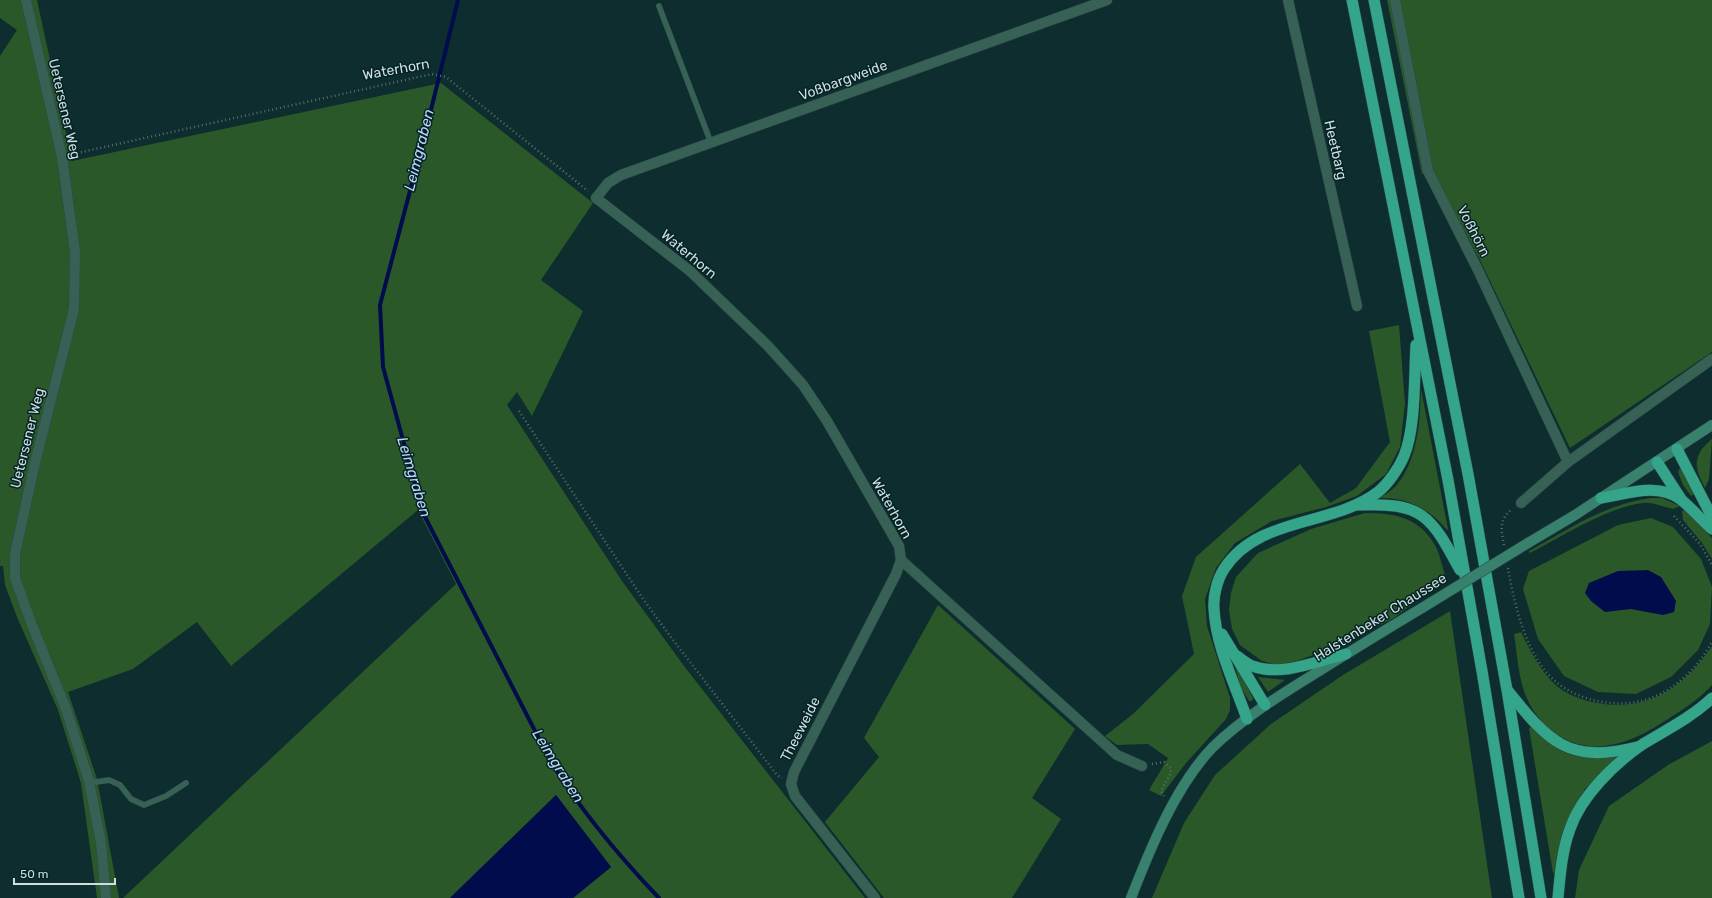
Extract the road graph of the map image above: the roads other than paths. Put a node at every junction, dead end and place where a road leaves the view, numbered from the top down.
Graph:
1 (26, 0) edge
2 (1107, 0) edge
3 (1288, 0) edge
4 (1352, 0) edge
5 (1374, 0) edge
6 (1395, 0) edge
7 (660, 6) dead end
8 (711, 143) junction
9 (596, 198) joint
10 (1357, 306) dead end
11 (1417, 328) junction
12 (1712, 359) edge
13 (1712, 425) edge
14 (1676, 449) junction
15 (1568, 462) junction
16 (1658, 462) junction
17 (1601, 498) junction
18 (1681, 499) junction
19 (1521, 503) road end
20 (1355, 505) junction
21 (1712, 517) edge
22 (1712, 528) edge
23 (900, 560) junction
24 (1465, 579) junction
25 (1216, 625) junction
26 (1346, 654) junction
27 (1237, 656) junction
28 (1507, 690) junction
29 (1712, 698) edge
30 (1265, 705) junction
31 (1246, 719) junction
32 (1641, 746) junction
33 (1142, 766) dead end
34 (90, 783) junction
35 (186, 783) dead end
36 (106, 898) edge
37 (875, 898) edge
38 (1131, 898) edge
39 (1519, 898) edge
40 (1541, 898) edge
41 (1558, 898) edge

1 - 34 street, Uetersener Weg
2 - 8 street, Voßbargweide
3 - 10 street, Heetbarg
4 - 11 highway
5 - 28 highway
6 - 15 street, Voßhörn
7 - 8 lane
8 - 9 street, Voßbargweide
9 - 23 street, Waterhorn
11 - 20 highway
11 - 24 highway
12 - 15 street
13 - 14 main road, Halstenbeker Chaussee
14 - 16 main road, Halstenbeker Chaussee
14 - 21 highway
15 - 19 street
16 - 17 main road, Halstenbeker Chaussee
16 - 18 highway
17 - 18 highway
17 - 26 main road, Halstenbeker Chaussee, bridge
18 - 22 highway
20 - 24 highway
20 - 25 highway
23 - 33 street, Waterhorn
23 - 37 street, Theeweide
24 - 39 highway
25 - 27 highway
25 - 31 highway
26 - 27 highway
26 - 30 main road, Halstenbeker Chaussee
27 - 30 highway
28 - 32 highway
28 - 40 highway
29 - 32 highway
30 - 31 main road, Halstenbeker Chaussee
31 - 38 main road, Halstenbeker Chaussee
32 - 41 highway
34 - 35 lane
34 - 36 street, Uetersener Weg

